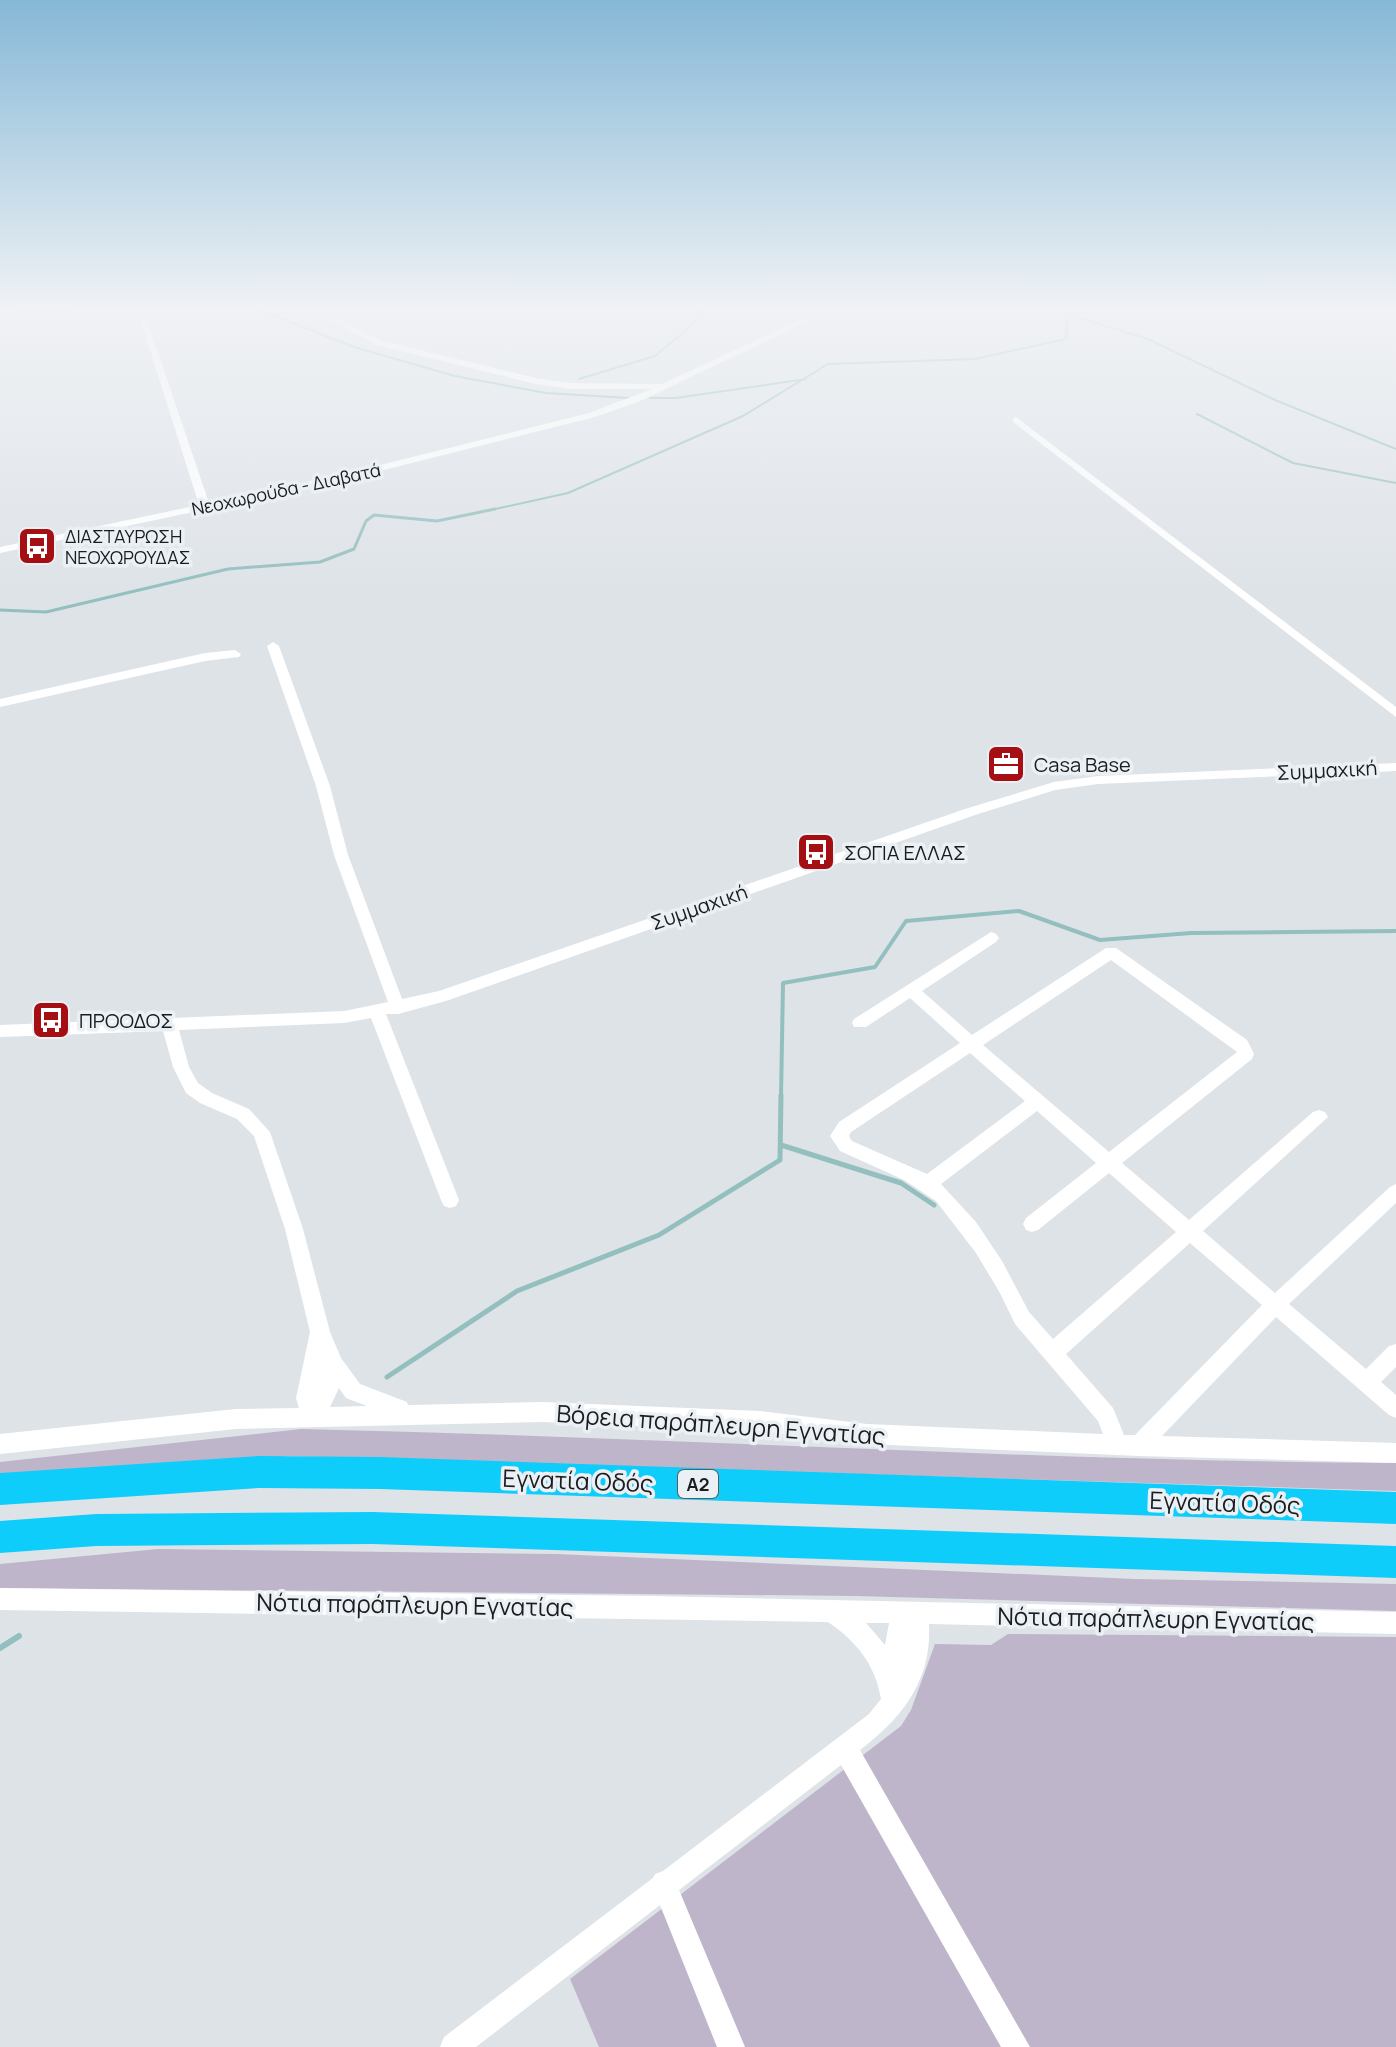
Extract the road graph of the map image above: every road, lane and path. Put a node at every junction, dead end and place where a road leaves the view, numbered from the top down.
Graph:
1 (171, 403) edge
2 (628, 403) edge
3 (1016, 420) dead end
4 (205, 506) junction
5 (0, 550) edge
6 (273, 646) dead end
7 (235, 654) dead end
8 (0, 703) edge
9 (1396, 713) edge
10 (1396, 767) edge
11 (991, 938) dead end
12 (912, 991) junction
13 (398, 1008) junction
14 (377, 1013) junction
15 (860, 1023) dead end
16 (170, 1025) junction
17 (0, 1031) edge
18 (969, 1043) junction
19 (1038, 1101) junction
20 (1319, 1117) dead end
21 (1108, 1162) junction
22 (927, 1184) junction
23 (1396, 1192) edge
24 (450, 1200) dead end
25 (1032, 1224) dead end
26 (1189, 1231) junction
27 (1275, 1305) junction
28 (320, 1332) junction
29 (1396, 1353) edge
30 (1051, 1354) junction
31 (334, 1365) junction
32 (1366, 1383) junction
33 (1396, 1408) edge
34 (417, 1414) junction
35 (312, 1415) junction
36 (0, 1444) edge
37 (1128, 1446) junction
38 (1396, 1453) edge
39 (0, 1489) edge
40 (1396, 1508) edge
41 (0, 1537) edge
42 (1396, 1562) edge
43 (0, 1599) edge
44 (830, 1611) junction
45 (917, 1613) junction
46 (1396, 1623) edge
47 (893, 1697) junction
48 (845, 1748) junction
49 (664, 1883) junction
50 (454, 2047) edge
51 (731, 2047) edge
52 (1016, 2047) edge

1 - 4 street
2 - 4 street, Νεοχωρούδα - Διαβατά
3 - 9 street
4 - 5 street, Νεοχωρούδα - Διαβατά
6 - 13 street
7 - 8 street
10 - 13 street, Συμμαχική
11 - 12 street
12 - 15 street
12 - 18 street
13 - 14 street, Συμμαχική
14 - 16 street, Συμμαχική
14 - 24 street
16 - 17 street, Συμμαχική
16 - 28 street
18 - 19 street
18 - 21 street
18 - 22 street
19 - 21 street
19 - 22 street
20 - 26 street
21 - 25 street
21 - 26 street
22 - 30 street
23 - 27 street
26 - 27 street
26 - 30 street
27 - 32 street
27 - 37 street
28 - 31 street
28 - 35 street
29 - 32 street
30 - 37 street
31 - 34 street
31 - 35 street
32 - 33 street
34 - 35 street, Βόρεια παράπλευρη Εγνατίας
34 - 37 street, Βόρεια παράπλευρη Εγνατίας
35 - 36 street, Βόρεια παράπλευρη Εγνατίας
37 - 38 street, Βόρεια παράπλευρη Εγνατίας
39 - 40 highway, Εγνατία Οδός / Α2
41 - 42 highway
43 - 44 street, Νότια παράπλευρη Εγνατίας
44 - 45 street, Νότια παράπλευρη Εγνατίας
44 - 47 street
45 - 46 street, Νότια παράπλευρη Εγνατίας
45 - 47 street
47 - 48 street
48 - 49 street
48 - 52 street
49 - 50 street
49 - 51 street

